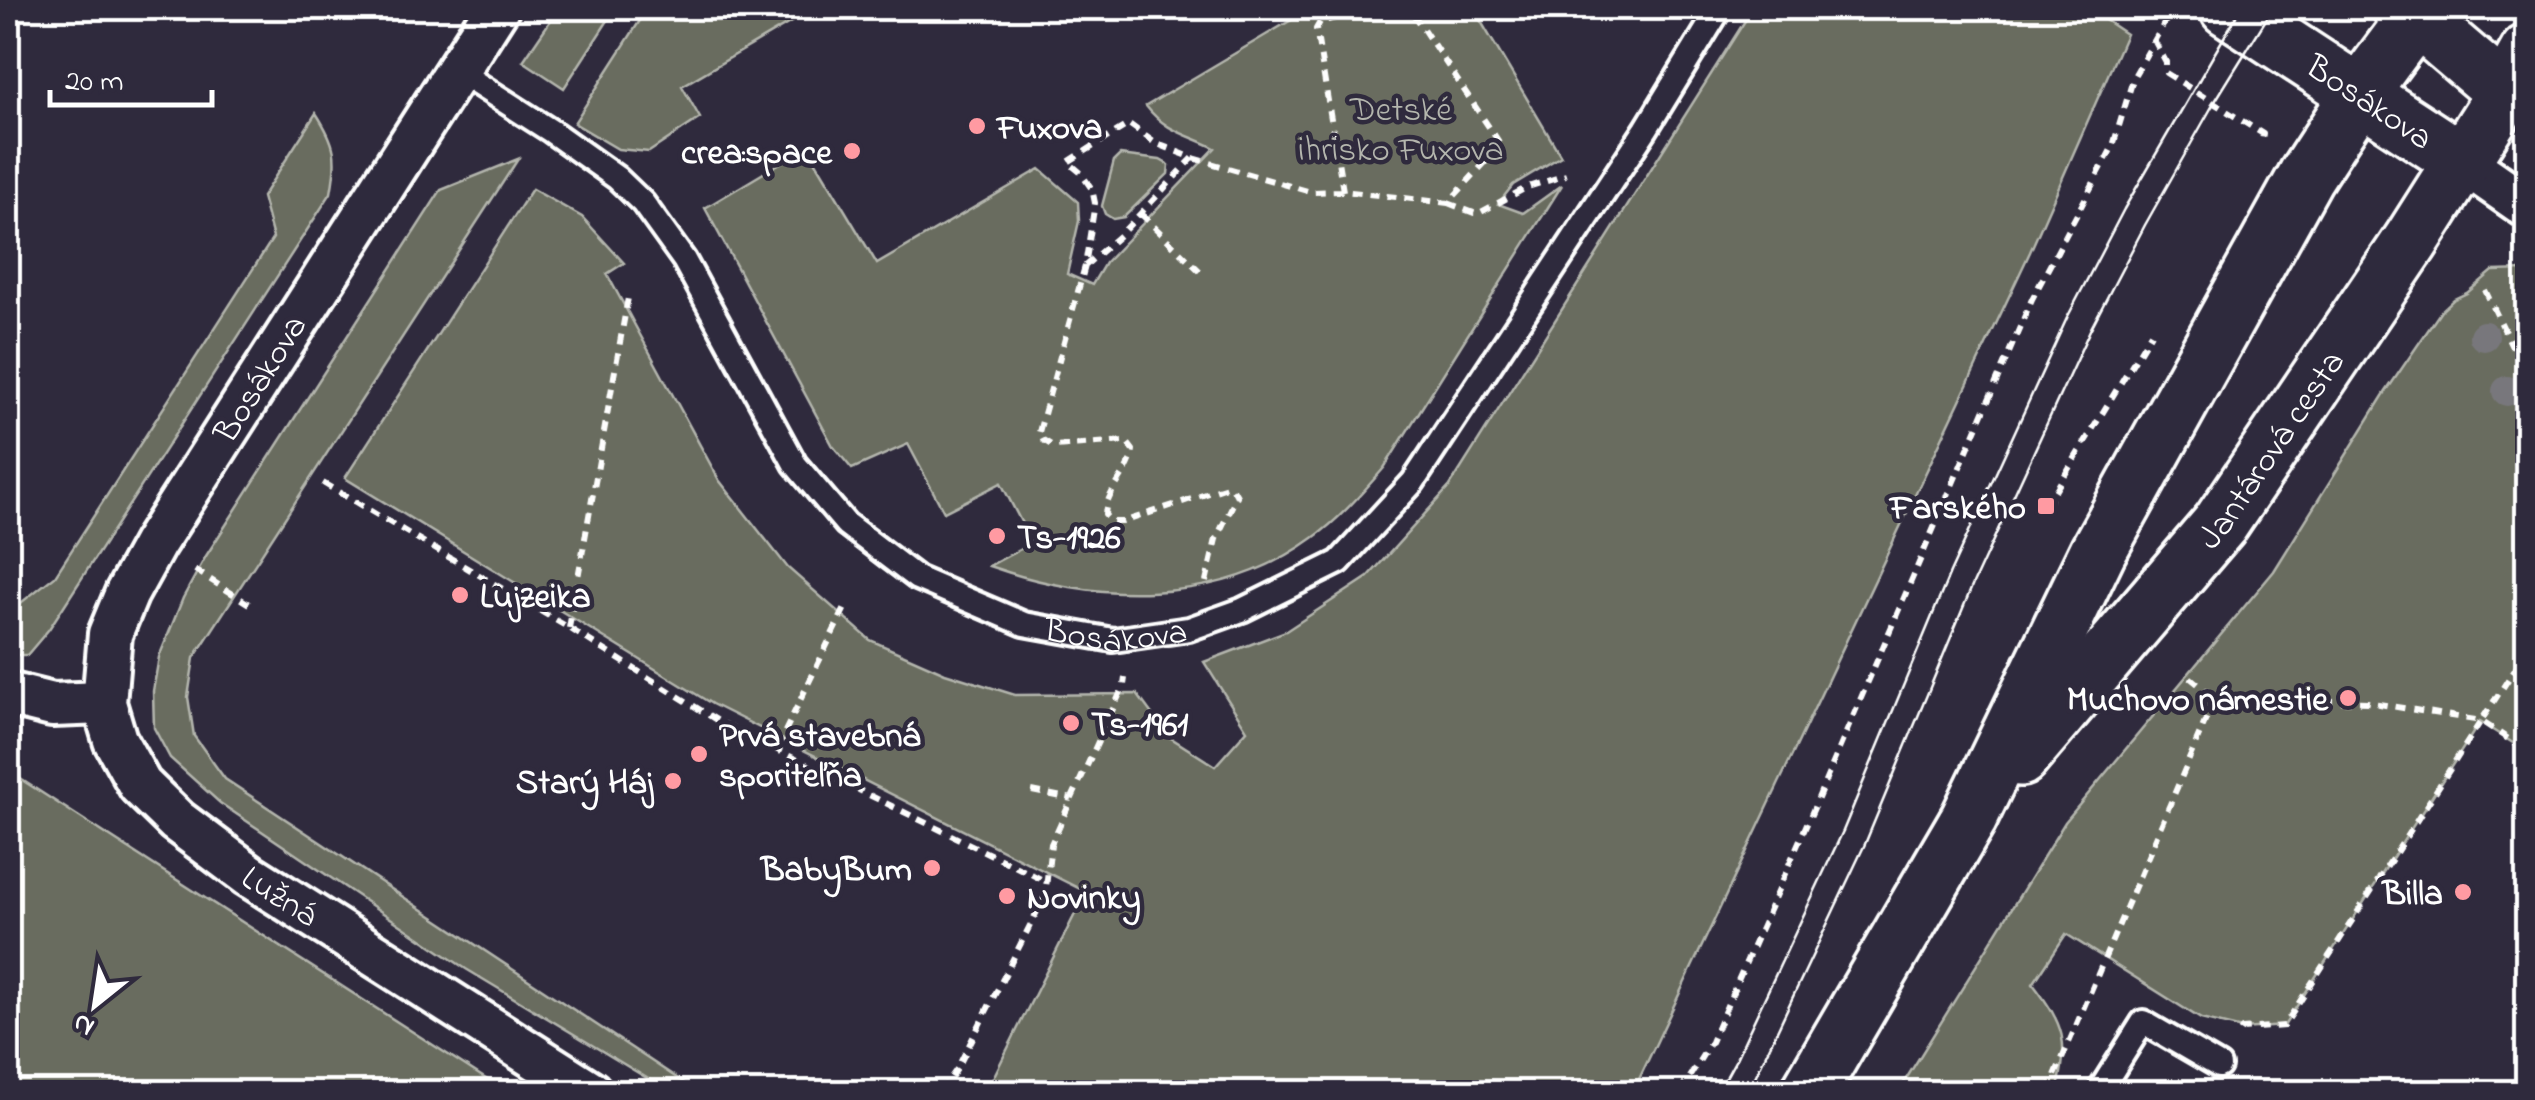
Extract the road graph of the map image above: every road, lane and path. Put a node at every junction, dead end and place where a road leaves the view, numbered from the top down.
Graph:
1 (496, 8) edge
2 (1372, 8) edge
3 (1409, 8) edge
4 (1720, 8) edge
5 (2173, 8) edge
6 (2228, 8) edge
7 (2413, 11) edge
8 (2154, 38) junction
9 (456, 70) junction
10 (2520, 85) edge
11 (2360, 93) junction
12 (2259, 152) dead end
13 (1193, 158) junction
14 (2462, 161) junction
15 (1569, 174) dead end
16 (1343, 191) junction
17 (1448, 202) junction
18 (2528, 207) edge
19 (1141, 214) junction
20 (1085, 266) junction
21 (1205, 276) dead end
22 (2485, 290) dead end
23 (629, 292) dead end
24 (2528, 379) edge
25 (323, 483) dead end
26 (154, 544) junction
27 (1206, 587) dead end
28 (249, 604) dead end
29 (845, 608) dead end
30 (569, 628) junction
31 (2528, 649) edge
32 (2188, 675) dead end
33 (1124, 685) dead end
34 (8, 694) edge
35 (2215, 698) junction
36 (104, 703) junction
37 (2481, 722) junction
38 (777, 748) junction
39 (2528, 752) edge
40 (1032, 791) dead end
41 (1072, 799) junction
42 (1970, 818) junction
43 (1047, 882) junction
44 (2220, 1066) joint
45 (590, 1092) edge
46 (941, 1092) edge
47 (1680, 1092) edge
48 (1809, 1092) edge
49 (2048, 1092) edge
50 (2098, 1092) edge

1 - 9 street, Bosákova
2 - 16 path
3 - 17 path
4 - 9 lane, Bosákova
5 - 8 path
6 - 11 street, Bosákova
7 - 10 street
7 - 11 street, Jantárová cesta
8 - 12 path
8 - 47 path
9 - 26 street, Bosákova
10 - 14 street, Jantárová cesta
11 - 14 street, Bosákova
11 - 42 street, Jantárová cesta
13 - 16 path
13 - 19 path
13 - 20 path
14 - 18 street
14 - 42 street, Jantárová cesta
15 - 17 path
16 - 17 path
19 - 20 path
19 - 21 path
20 - 27 path
22 - 24 path
23 - 30 path
25 - 30 path
26 - 28 path
26 - 36 street, Bosákova
29 - 38 path
30 - 38 path
31 - 37 path
32 - 35 path
33 - 41 path
34 - 36 street
35 - 37 path
35 - 49 path
36 - 45 street, Lužná
37 - 39 path
37 - 44 path
38 - 43 path
40 - 41 path
41 - 43 path
42 - 48 street, Jantárová cesta
43 - 46 path
44 - 50 lane

